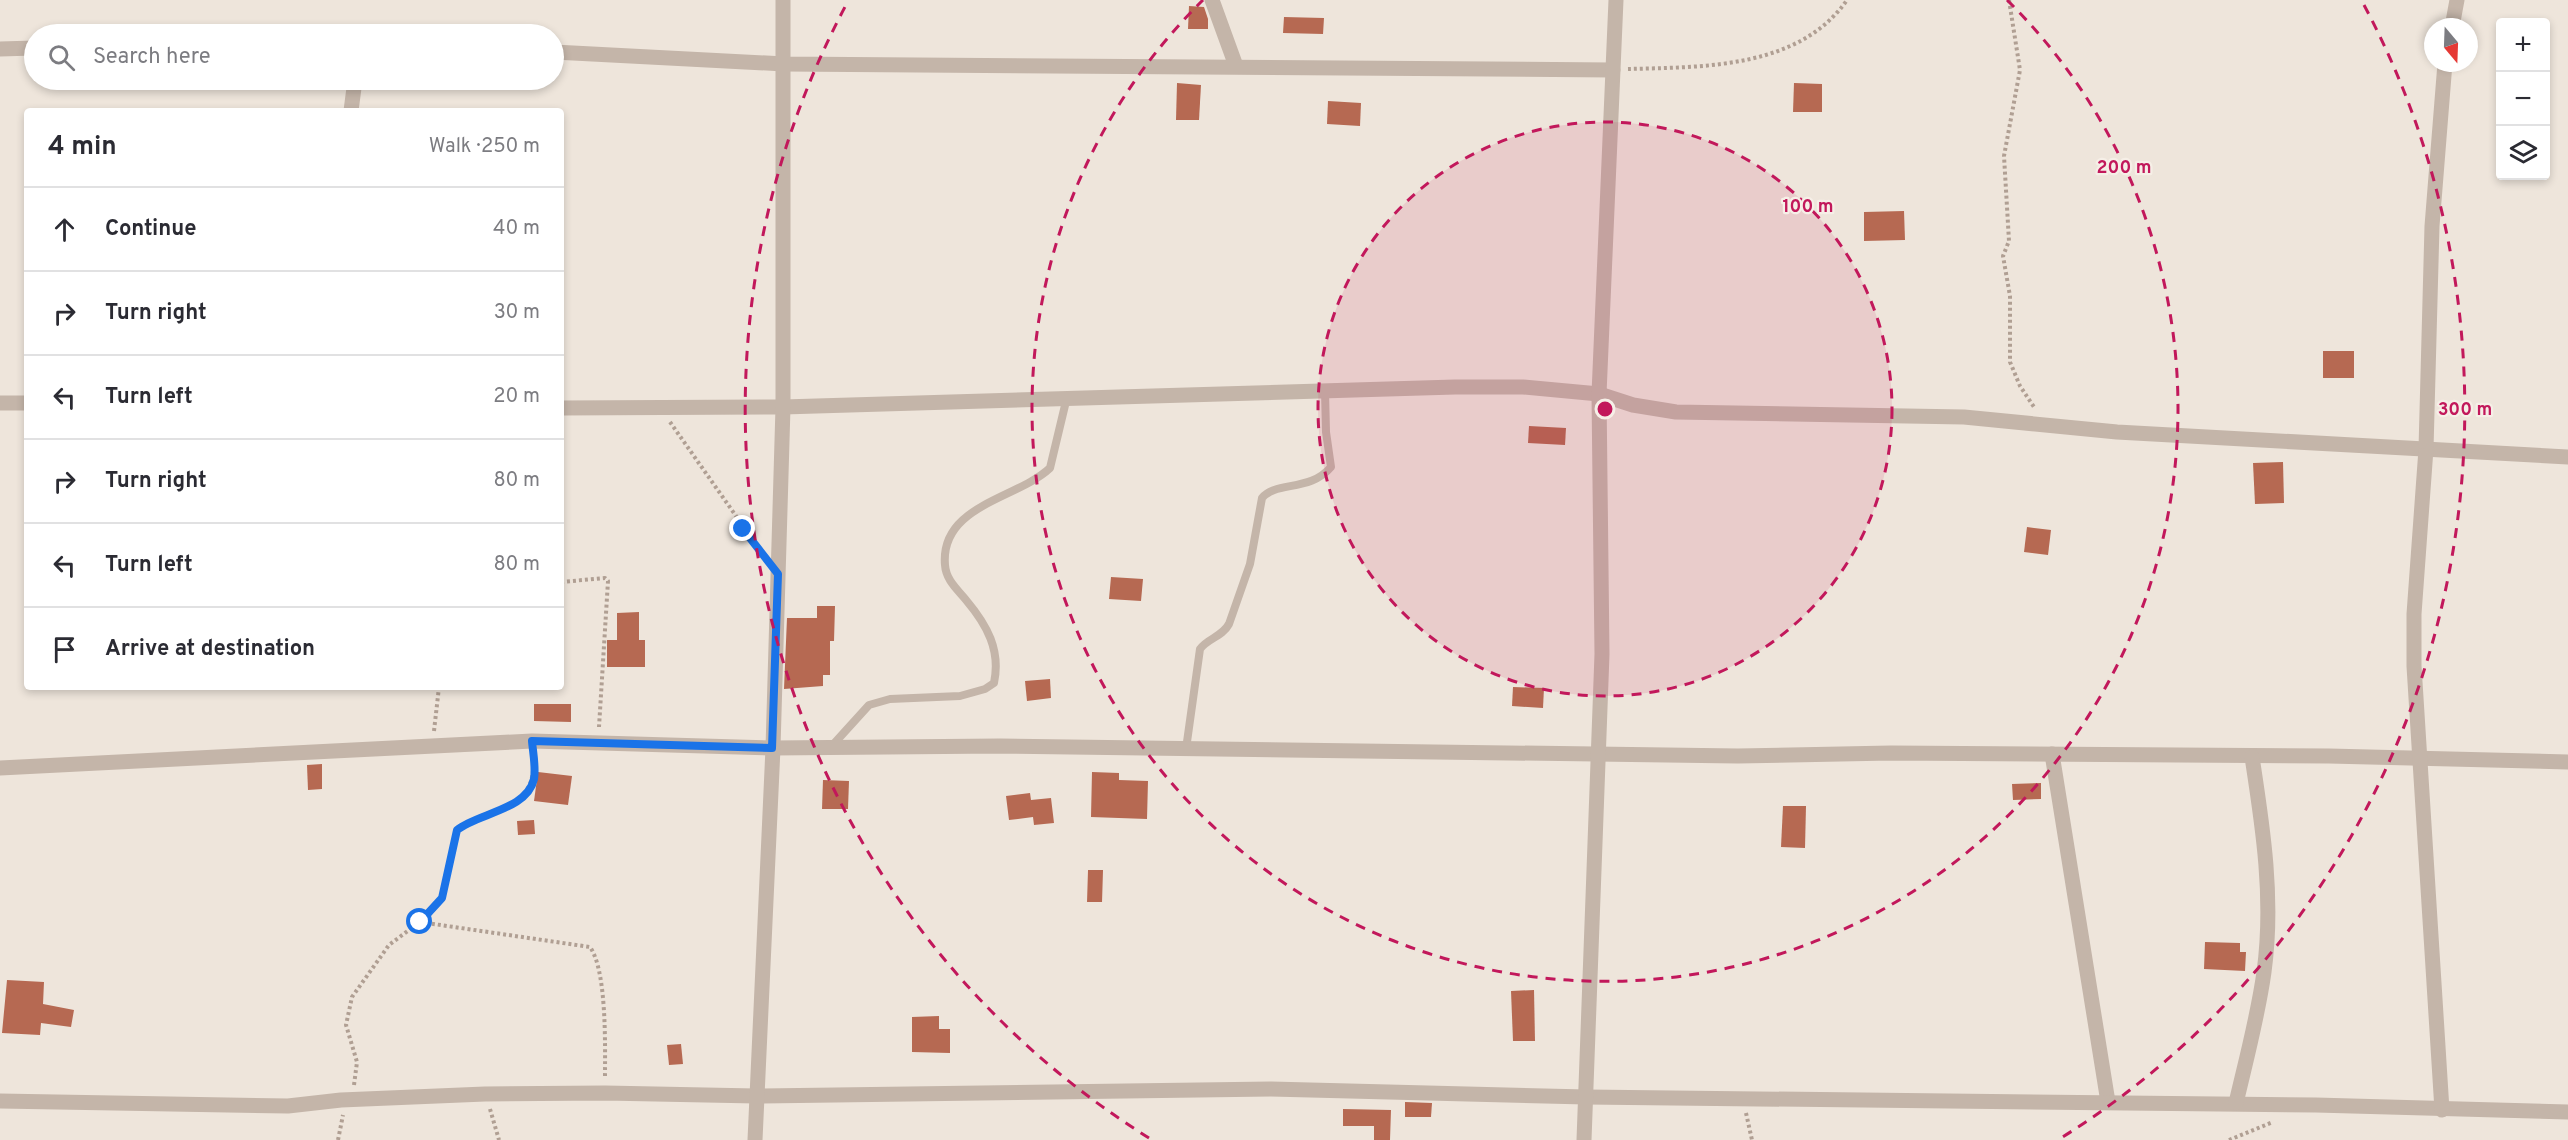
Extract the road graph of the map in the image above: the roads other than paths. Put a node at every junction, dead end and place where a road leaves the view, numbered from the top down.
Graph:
1 (783, 0) edge
2 (1212, 0) edge
3 (1616, 0) edge
4 (2457, 0) edge
5 (2454, 18) edge
6 (24, 48) edge
7 (0, 49) edge
8 (564, 53) edge
9 (784, 64) junction
10 (1236, 66) junction
11 (1613, 70) junction
12 (2444, 72) edge
13 (354, 90) edge
14 (351, 108) edge
15 (1324, 391) junction
16 (1599, 394) junction
17 (1067, 397) junction
18 (0, 403) edge
19 (24, 403) edge
20 (783, 406) junction
21 (564, 408) edge
22 (2426, 449) junction
23 (2568, 457) edge
24 (772, 748) junction
25 (830, 748) junction
26 (1186, 749) junction
27 (2052, 754) junction
28 (1596, 755) junction
29 (2253, 756) junction
30 (2419, 758) junction
31 (2568, 762) edge
32 (0, 768) edge
33 (756, 1096) junction
34 (1586, 1097) junction
35 (0, 1101) edge
36 (2108, 1102) junction
37 (2236, 1103) junction
38 (2442, 1110) junction
39 (2568, 1112) edge
40 (755, 1140) edge
41 (1584, 1140) edge

1 - 9 street
2 - 10 street
3 - 11 street
4 - 5 street
6 - 7 street
8 - 9 street
9 - 10 street
9 - 20 street
10 - 11 street
11 - 16 street
12 - 22 street
13 - 14 street
15 - 16 street
15 - 17 street
15 - 26 lane
16 - 22 street
16 - 28 street
17 - 20 street
17 - 25 lane
18 - 19 street
20 - 21 street
20 - 24 street
22 - 23 street
22 - 30 street
24 - 25 street
24 - 32 street
24 - 33 street
25 - 26 street
26 - 28 street
27 - 28 street
27 - 29 street
27 - 36 street
28 - 34 street
29 - 30 street
29 - 37 street
30 - 31 street
30 - 38 street
33 - 34 street
33 - 35 street
33 - 40 street
34 - 36 street
34 - 41 street
36 - 37 street
37 - 38 street
38 - 39 street

